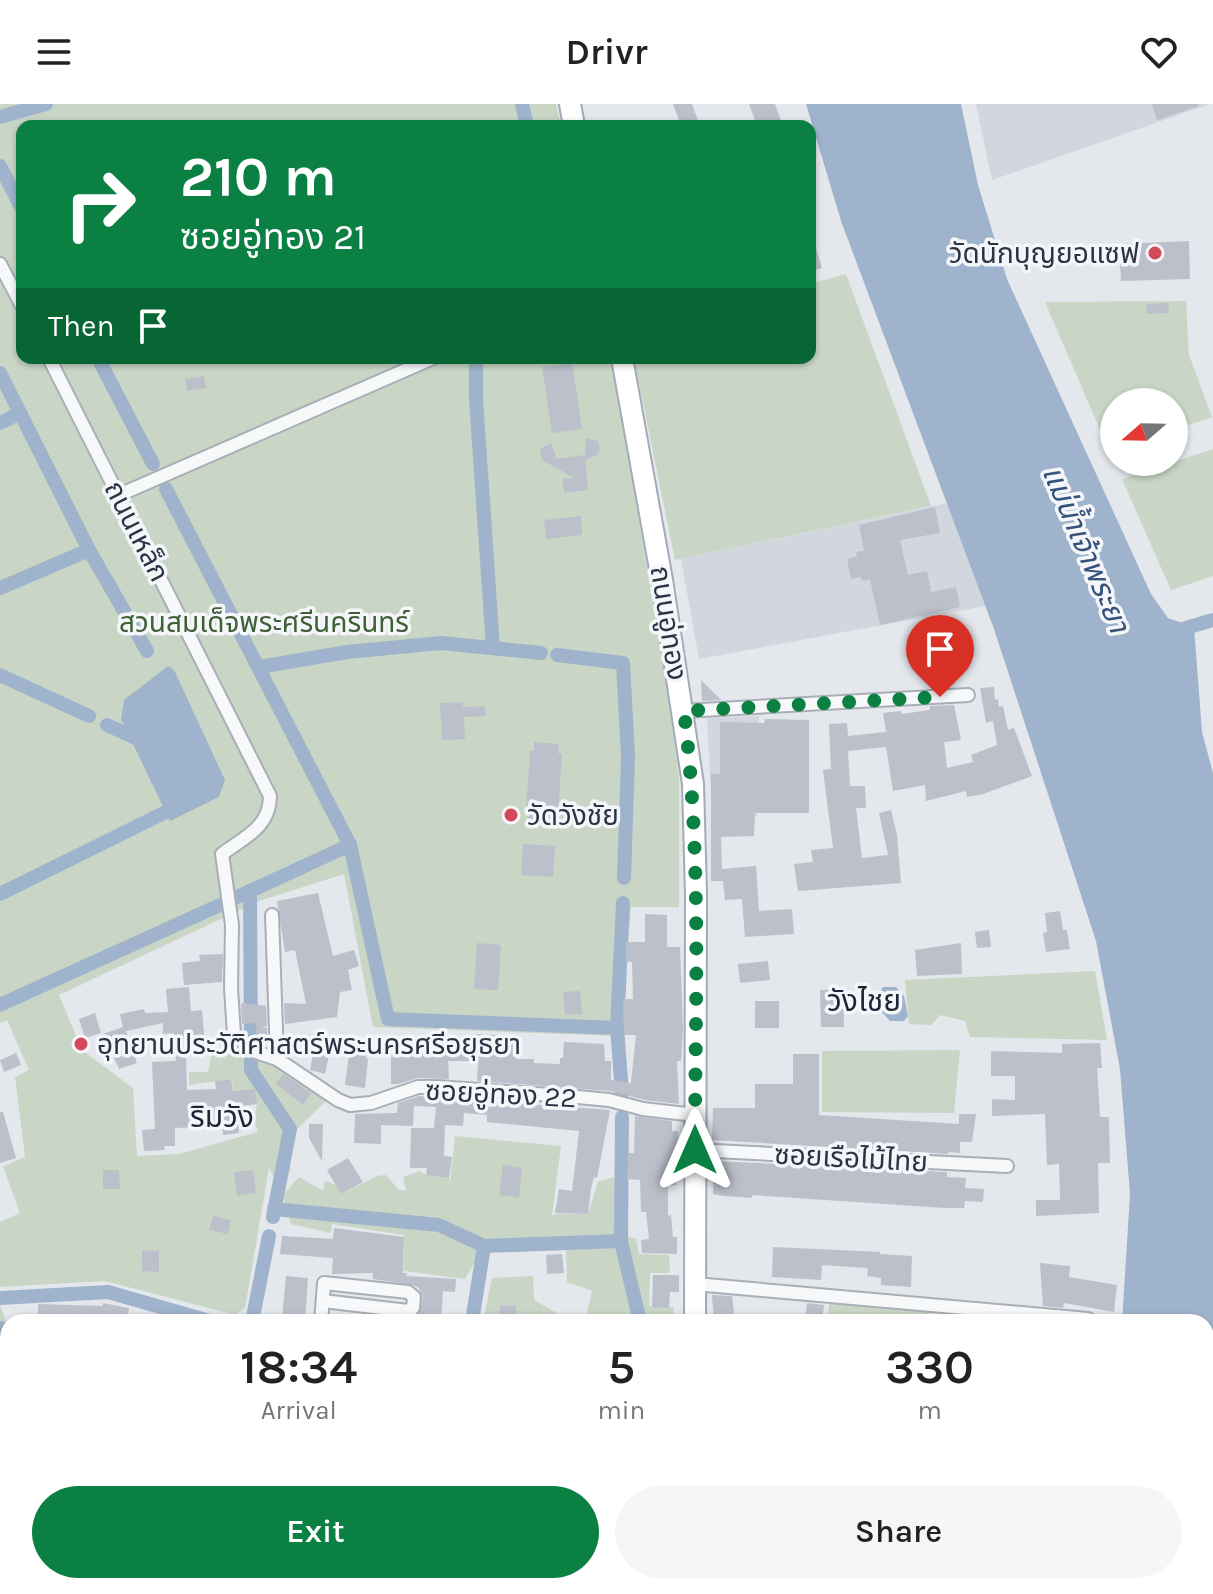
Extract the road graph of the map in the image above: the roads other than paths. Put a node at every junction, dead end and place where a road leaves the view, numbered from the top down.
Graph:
1 (0, 264) edge
2 (16, 295) edge
3 (52, 364) edge
4 (419, 364) edge
5 (623, 364) edge
6 (119, 495) junction
7 (968, 695) dead end
8 (684, 711) junction
9 (272, 915) dead end
10 (234, 1034) joint
11 (277, 1059) junction
12 (695, 1115) junction
13 (695, 1150) junction
14 (1007, 1166) dead end
15 (695, 1284) junction
16 (323, 1301) junction
17 (322, 1314) edge
18 (695, 1314) edge
19 (1032, 1314) edge

1 - 2 street
3 - 6 street, ถนนเหล็ก
4 - 6 street
5 - 8 main road, ถนนอู่ทอง
6 - 10 street, ถนนเหล็ก
7 - 8 street
8 - 12 main road, ถนนอู่ทอง
9 - 11 street
10 - 11 street, ซอยอู่ทอง 22
11 - 12 street, ซอยอู่ทอง 22
12 - 13 main road, ถนนอู่ทอง
13 - 14 street, ซอยเรือไม้ไทย
13 - 15 main road, ถนนอู่ทอง
15 - 18 main road, ถนนอู่ทอง
15 - 19 street
16 - 16 street
16 - 17 street

